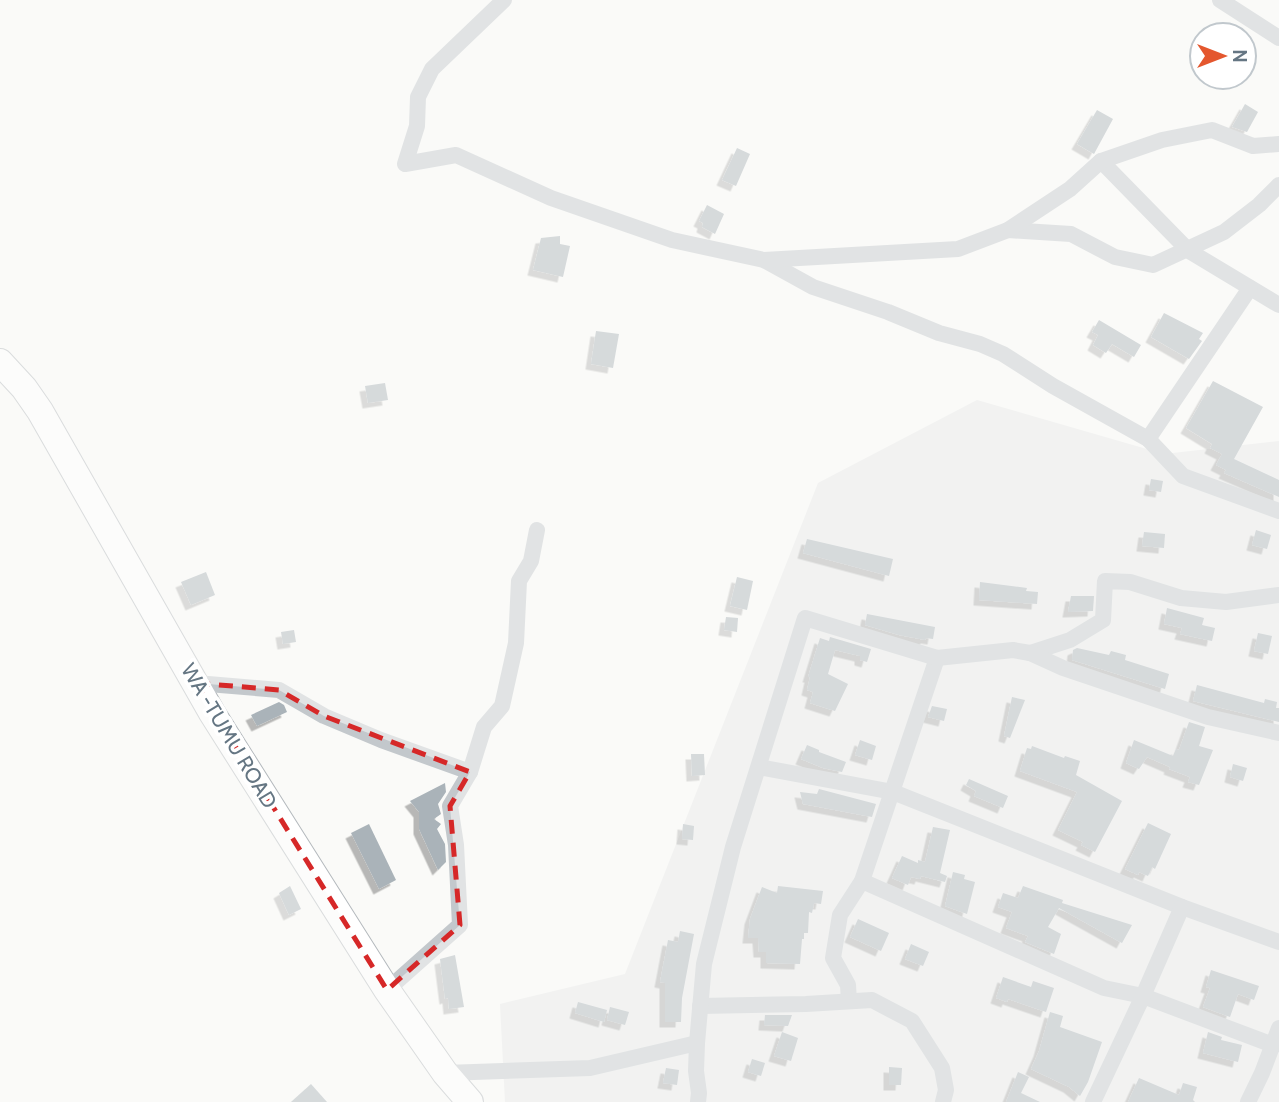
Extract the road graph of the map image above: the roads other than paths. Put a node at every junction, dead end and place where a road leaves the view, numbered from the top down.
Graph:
1 (504, 0) edge
2 (1220, 0) edge
3 (1238, 5) edge
4 (1279, 38) edge
5 (1279, 144) edge
6 (1101, 161) junction
7 (1279, 186) edge
8 (1008, 230) junction
9 (1187, 249) junction
10 (764, 260) junction
11 (1250, 288) junction
12 (1279, 305) edge
13 (0, 362) edge
14 (1148, 439) junction
15 (1279, 511) edge
16 (537, 530) dead end
17 (1279, 594) edge
18 (1030, 653) junction
19 (937, 658) junction
20 (196, 683) junction
21 (1279, 733) edge
22 (758, 767) junction
23 (470, 772) junction
24 (893, 792) junction
25 (862, 881) junction
26 (1182, 907) junction
27 (1279, 942) edge
28 (387, 990) junction
29 (1143, 996) junction
30 (849, 1001) junction
31 (700, 1006) junction
32 (1279, 1028) edge
33 (697, 1043) junction
34 (1276, 1044) edge
35 (445, 1073) junction
36 (470, 1102) edge
37 (698, 1102) edge
38 (943, 1102) edge
39 (1093, 1102) edge
40 (1248, 1102) edge

1 - 10 street
2 - 3 street
3 - 4 street
5 - 6 street
6 - 8 street
6 - 9 street
7 - 9 street
8 - 9 street
8 - 10 street
9 - 11 street
10 - 14 street
11 - 12 street
11 - 14 street
13 - 20 highway, WA -TUMU ROAD
14 - 15 street
16 - 23 street
17 - 18 street
18 - 19 street
18 - 21 street
19 - 22 street
19 - 24 street
20 - 23 street
20 - 28 highway, WA -TUMU ROAD
22 - 24 street
22 - 31 street
23 - 28 street
24 - 25 street
24 - 26 street
25 - 29 street
25 - 30 street
26 - 27 street
26 - 29 street
28 - 35 highway, WA -TUMU ROAD
29 - 34 street
29 - 39 street
30 - 31 street
30 - 38 street
31 - 33 street
32 - 34 street
33 - 35 street
33 - 37 street
34 - 40 street
35 - 36 highway, WA -TUMU ROAD

